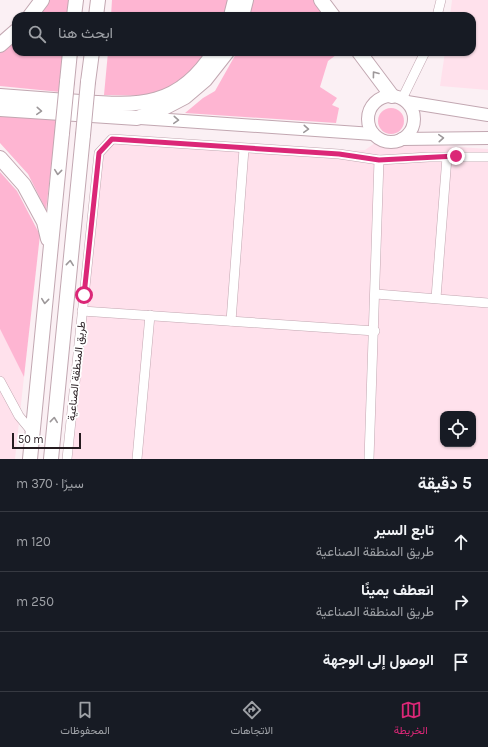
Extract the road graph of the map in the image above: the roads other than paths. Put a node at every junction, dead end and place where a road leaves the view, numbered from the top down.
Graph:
1 (42, 0) edge
2 (76, 0) edge
3 (98, 0) edge
4 (235, 0) edge
5 (246, 0) edge
6 (322, 0) edge
7 (441, 0) edge
8 (33, 12) edge
9 (74, 12) edge
10 (96, 12) edge
11 (232, 12) edge
12 (243, 12) edge
13 (330, 12) edge
14 (438, 12) edge
15 (12, 34) edge
16 (0, 44) edge
17 (70, 56) edge
18 (91, 56) edge
19 (211, 56) edge
20 (224, 56) edge
21 (362, 56) edge
22 (423, 56) edge
23 (0, 96) edge
24 (400, 99) junction
25 (0, 109) edge
26 (488, 115) edge
27 (137, 118) junction
28 (373, 134) junction
29 (488, 138) edge
30 (402, 139) junction
31 (244, 149) junction
32 (447, 157) junction
33 (488, 157) edge
34 (0, 158) edge
35 (379, 160) junction
36 (50, 250) junction
37 (376, 294) junction
38 (436, 298) junction
39 (488, 303) edge
40 (82, 311) junction
41 (150, 315) junction
42 (231, 320) junction
43 (375, 330) junction
44 (0, 381) edge
45 (32, 433) junction
46 (30, 459) edge
47 (50, 459) edge
48 (67, 459) edge
49 (137, 459) edge
50 (369, 459) edge

1 - 8 highway
2 - 9 highway
3 - 10 highway
4 - 11 highway
5 - 12 highway
6 - 13 highway
7 - 14 street
15 - 16 highway
17 -> 36 highway, bridge
47 -> 18 highway, bridge
19 - 23 highway
20 - 27 highway
24 -> 21 highway
22 - 24 street
24 - 26 main road
24 - 28 main road
24 - 30 main road
25 -> 27 highway
27 -> 28 main road
28 - 30 main road
30 -> 29 main road
31 - 35 street, طريق المنطقة الصناعية
31 - 40 street, طريق المنطقة الصناعية
31 - 42 street
32 - 33 street, طريق المنطقة الصناعية
32 - 35 street, طريق المنطقة الصناعية
32 - 38 street
34 - 36 highway
35 - 37 street
36 -> 45 highway
37 - 38 street
37 - 43 street
38 - 39 street
40 - 41 street
40 - 48 street, طريق المنطقة الصناعية
41 - 42 street
41 - 49 street
42 - 43 street
43 - 50 street
44 - 45 street
45 - 46 highway

